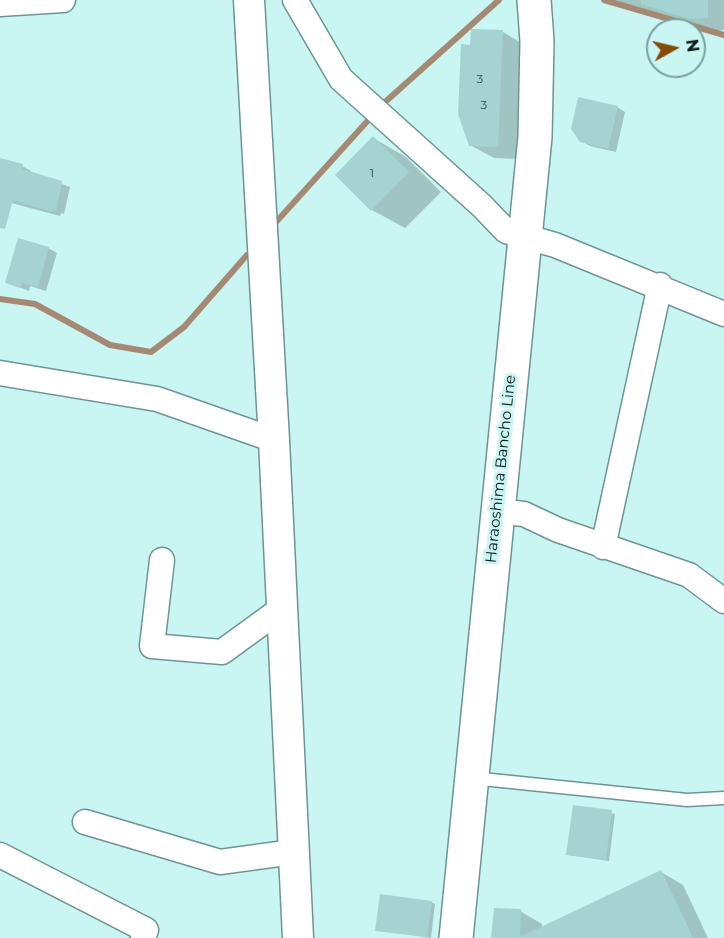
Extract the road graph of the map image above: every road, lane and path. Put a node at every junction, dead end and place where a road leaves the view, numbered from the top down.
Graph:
1 (63, 0) edge
2 (249, 0) edge
3 (295, 0) edge
4 (534, 0) edge
5 (0, 4) edge
6 (526, 237) junction
7 (660, 285) junction
8 (724, 314) edge
9 (0, 373) edge
10 (274, 440) junction
11 (496, 511) junction
12 (603, 547) junction
13 (162, 560) dead end
14 (724, 601) edge
15 (281, 609) junction
16 (471, 778) junction
17 (724, 798) edge
18 (86, 822) dead end
19 (293, 852) junction
20 (0, 855) edge
21 (143, 938) edge
22 (298, 938) edge
23 (456, 938) edge

1 - 5 street
2 - 10 street
3 - 6 street
4 - 6 main road, Haraoshima Bancho Line
6 - 7 street
6 - 11 main road, Haraoshima Bancho Line
7 - 8 street
7 - 12 street
9 - 10 street
10 - 15 street
11 - 12 street
11 - 16 main road, Haraoshima Bancho Line
12 - 14 street
13 - 15 street
15 - 19 street
16 - 17 lane
16 - 23 main road, Haraoshima Bancho Line
18 - 19 street
19 - 22 street
20 - 21 street

